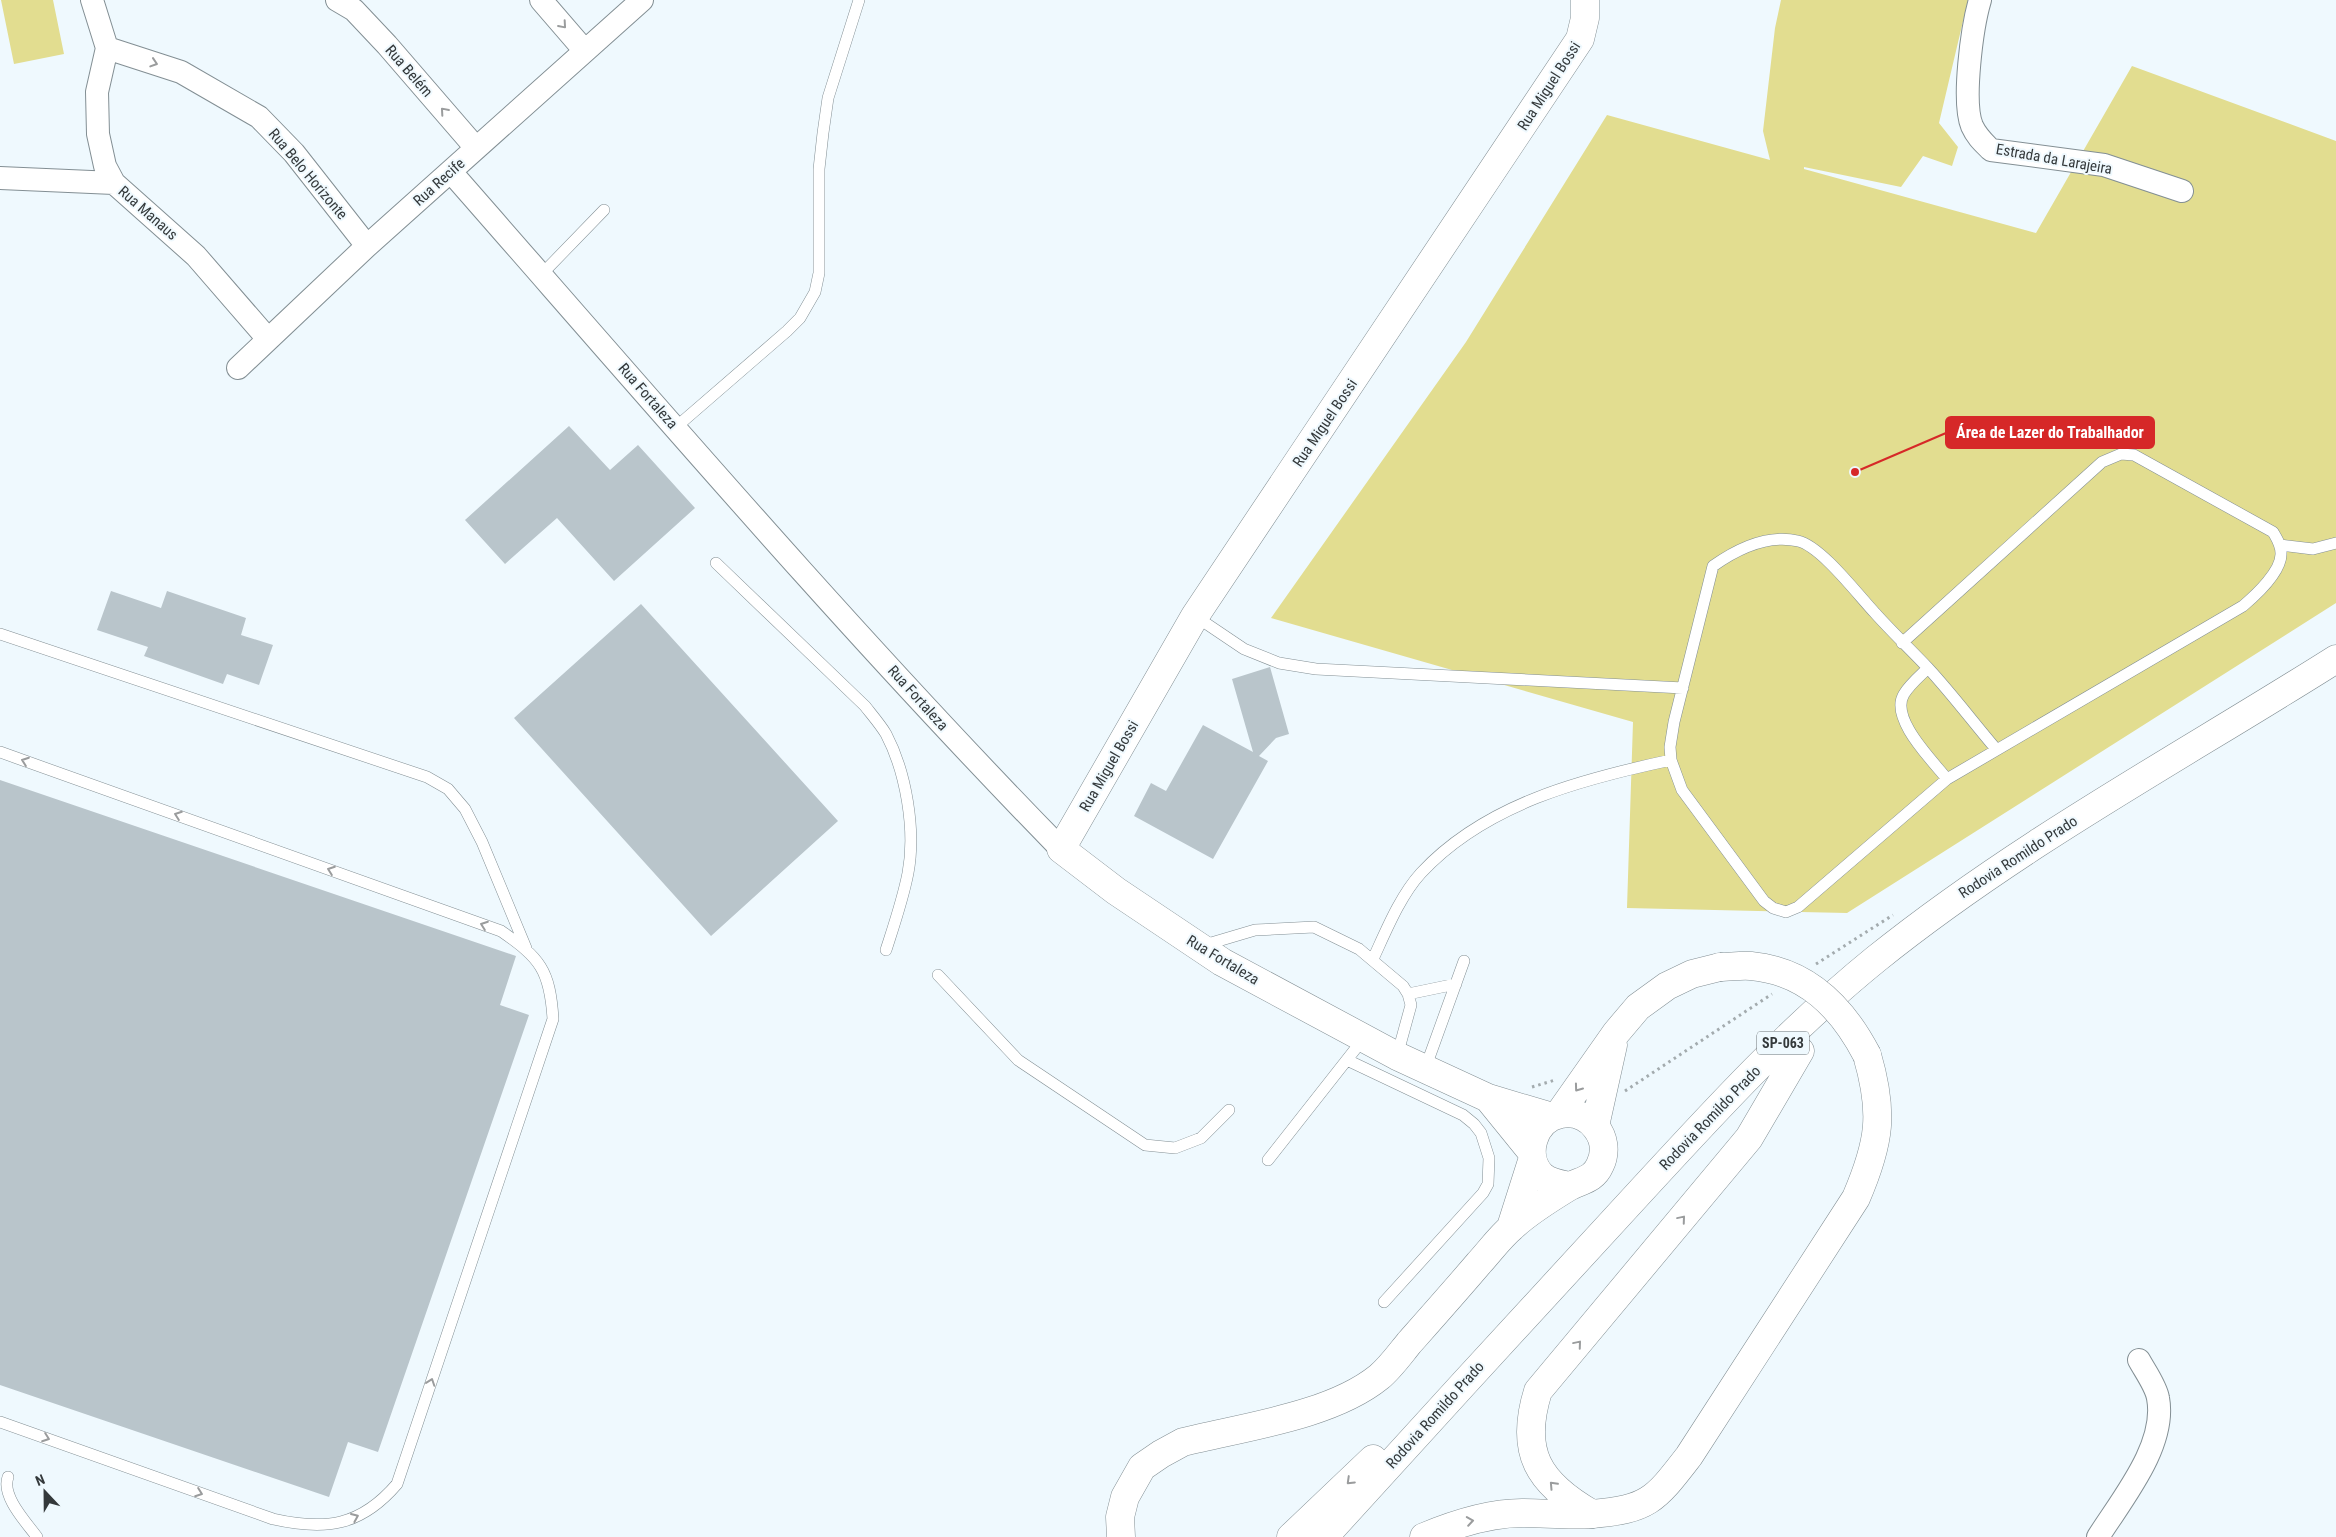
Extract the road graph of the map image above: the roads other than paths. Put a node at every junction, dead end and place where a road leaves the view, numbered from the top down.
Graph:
1 (92, 0) edge
2 (337, 0) edge
3 (541, 0) edge
4 (642, 0) edge
5 (859, 0) edge
6 (1585, 0) edge
7 (1980, 0) edge
8 (107, 48) junction
9 (585, 51) junction
10 (476, 148) junction
11 (451, 172) junction
12 (0, 178) edge
13 (114, 183) junction
14 (2182, 192) dead end
15 (604, 210) dead end
16 (367, 246) junction
17 (541, 275) junction
18 (268, 339) junction
19 (238, 368) dead end
20 (675, 428) junction
21 (2336, 543) edge
22 (2280, 545) junction
23 (716, 563) dead end
24 (1195, 616) junction
25 (0, 634) edge
26 (1902, 642) junction
27 (2336, 660) edge
28 (1928, 668) junction
29 (2336, 675) edge
30 (1683, 688) junction
31 (1996, 749) junction
32 (0, 752) edge
33 (1671, 760) junction
34 (1947, 779) junction
35 (1061, 849) junction
36 (1199, 946) junction
37 (526, 948) junction
38 (886, 950) dead end
39 (1373, 959) junction
40 (1464, 961) dead end
41 (938, 975) dead end
42 (1456, 984) junction
43 (1408, 994) junction
44 (1364, 1038) junction
45 (1800, 1052) junction
46 (1397, 1056) junction
47 (1347, 1060) junction
48 (1425, 1069) junction
49 (1592, 1089) junction
50 (1488, 1098) junction
51 (1229, 1110) dead end
52 (1555, 1115) junction
53 (1596, 1126) junction
54 (1532, 1156) junction
55 (1268, 1160) dead end
56 (1570, 1186) junction
57 (1511, 1227) junction
58 (1384, 1302) dead end
59 (2139, 1360) dead end
60 (1466, 1381) junction
61 (0, 1422) edge
62 (8, 1477) dead end
63 (1592, 1514) junction
64 (36, 1537) edge
65 (1121, 1537) edge
66 (1291, 1537) edge
67 (1324, 1537) edge
68 (1339, 1537) edge
69 (1424, 1537) edge
70 (2098, 1537) edge

1 - 8 street
10 -> 2 street, Rua Belém
3 -> 9 street
4 - 9 street, Rua Recife
5 - 20 lane
6 - 24 main road, Rua Miguel Bossi
7 - 14 street, Estrada da Larajeira
8 - 13 street, Rua Manaus
8 -> 16 street, Rua Belo Horizonte
9 - 10 street, Rua Recife
10 - 11 street, Rua Recife
11 - 16 street, Rua Recife
11 - 17 street, Rua Fortaleza
12 - 13 street
13 - 18 street, Rua Manaus
15 - 17 lane
16 - 18 street, Rua Recife
17 - 20 street, Rua Fortaleza
18 - 19 street, Rua Recife
20 - 35 street, Rua Fortaleza
21 - 22 lane
22 - 26 lane
22 - 31 lane
23 - 38 lane
24 - 30 lane
24 - 35 main road, Rua Miguel Bossi
25 - 37 lane
26 - 28 lane
26 - 30 lane
27 - 60 main road, Rodovia Romildo Prado / SP-063
28 - 31 lane
28 - 34 lane
29 - 45 main road, Rodovia Romildo Prado / SP-063
30 - 33 lane
31 - 34 lane
37 -> 32 lane
33 - 34 lane
33 - 39 lane
35 - 36 main road, Rua Fortaleza
36 - 39 lane
36 - 44 main road, Rua Fortaleza
61 -> 37 lane
39 - 43 lane
40 - 42 lane
41 - 51 lane
42 - 43 lane
42 - 48 lane
43 - 46 lane
44 - 46 main road, Rua Fortaleza
44 - 47 lane
63 -> 45 main road
45 - 68 main road, Rodovia Romildo Prado / SP-063
46 - 48 main road, Rua Fortaleza
47 - 55 lane
47 - 58 lane
48 - 50 main road, Rua Fortaleza
49 -> 52 main road
49 - 53 main road
49 - 63 main road, bridge
50 - 52 main road, Rua Fortaleza
50 - 54 main road, Rua Fortaleza
52 - 53 main road
52 - 54 main road
53 - 56 main road
54 - 56 main road
54 - 57 main road
56 - 57 main road
57 - 65 main road
59 - 70 street
60 -> 66 main road
60 - 67 main road, Rodovia Romildo Prado / SP-063
62 - 64 lane
69 -> 63 main road

